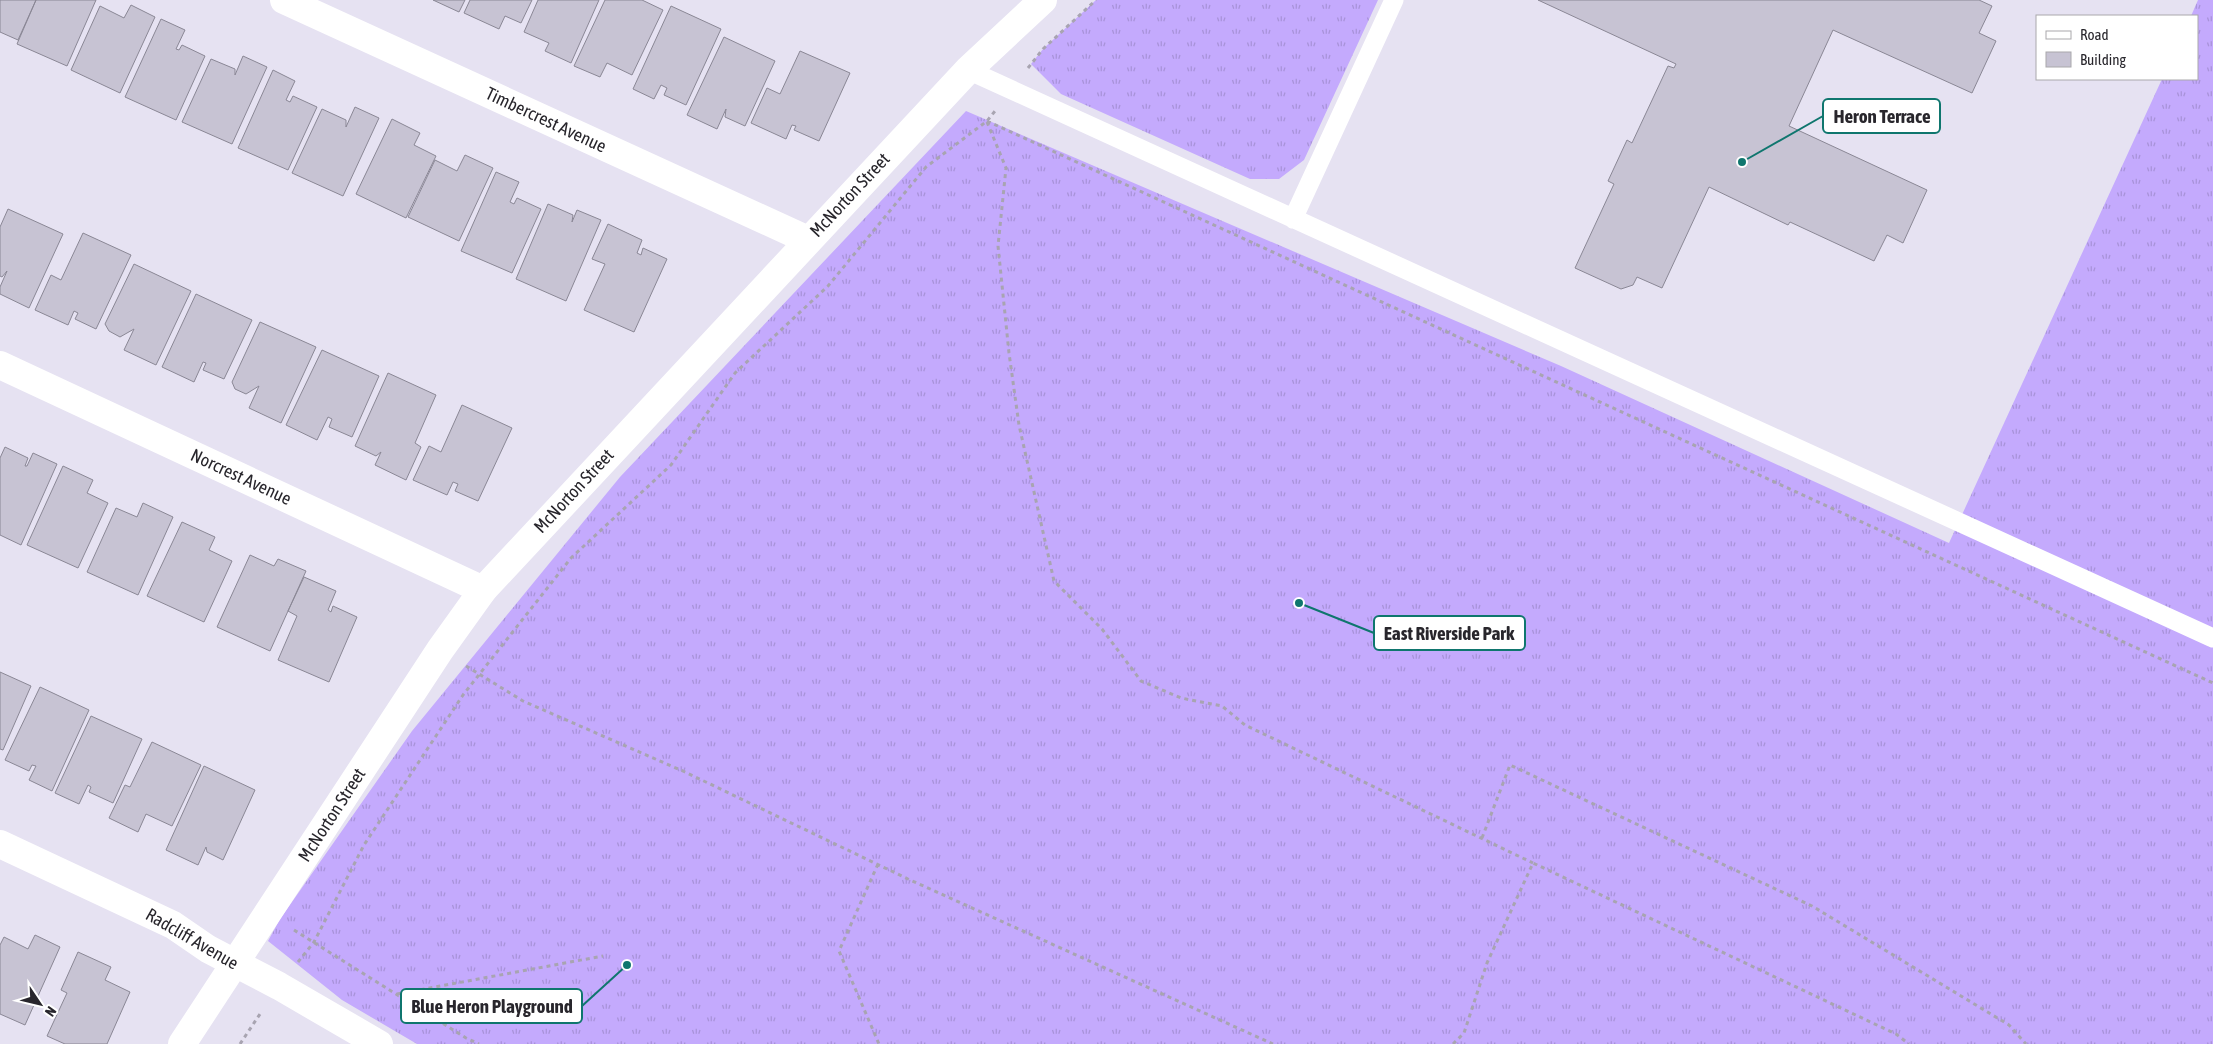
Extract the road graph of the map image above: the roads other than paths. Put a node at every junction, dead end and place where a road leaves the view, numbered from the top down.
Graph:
1 (284, 0) edge
2 (1043, 0) edge
3 (1394, 0) edge
4 (968, 70) junction
5 (1293, 219) junction
6 (808, 240) junction
7 (0, 365) edge
8 (483, 590) junction
9 (2213, 638) edge
10 (0, 844) edge
11 (235, 964) junction
12 (182, 1044) edge
13 (378, 1044) edge

1 - 6 street, Timbercrest Avenue
2 - 4 street, McNorton Street
3 - 5 lane
4 - 5 lane
4 - 6 street, McNorton Street
5 - 9 lane
6 - 8 street, McNorton Street
7 - 8 street, Norcrest Avenue
8 - 11 street, McNorton Street
10 - 11 street, Radcliff Avenue
11 - 12 street, McNorton Street
11 - 13 street, Radcliff Avenue

